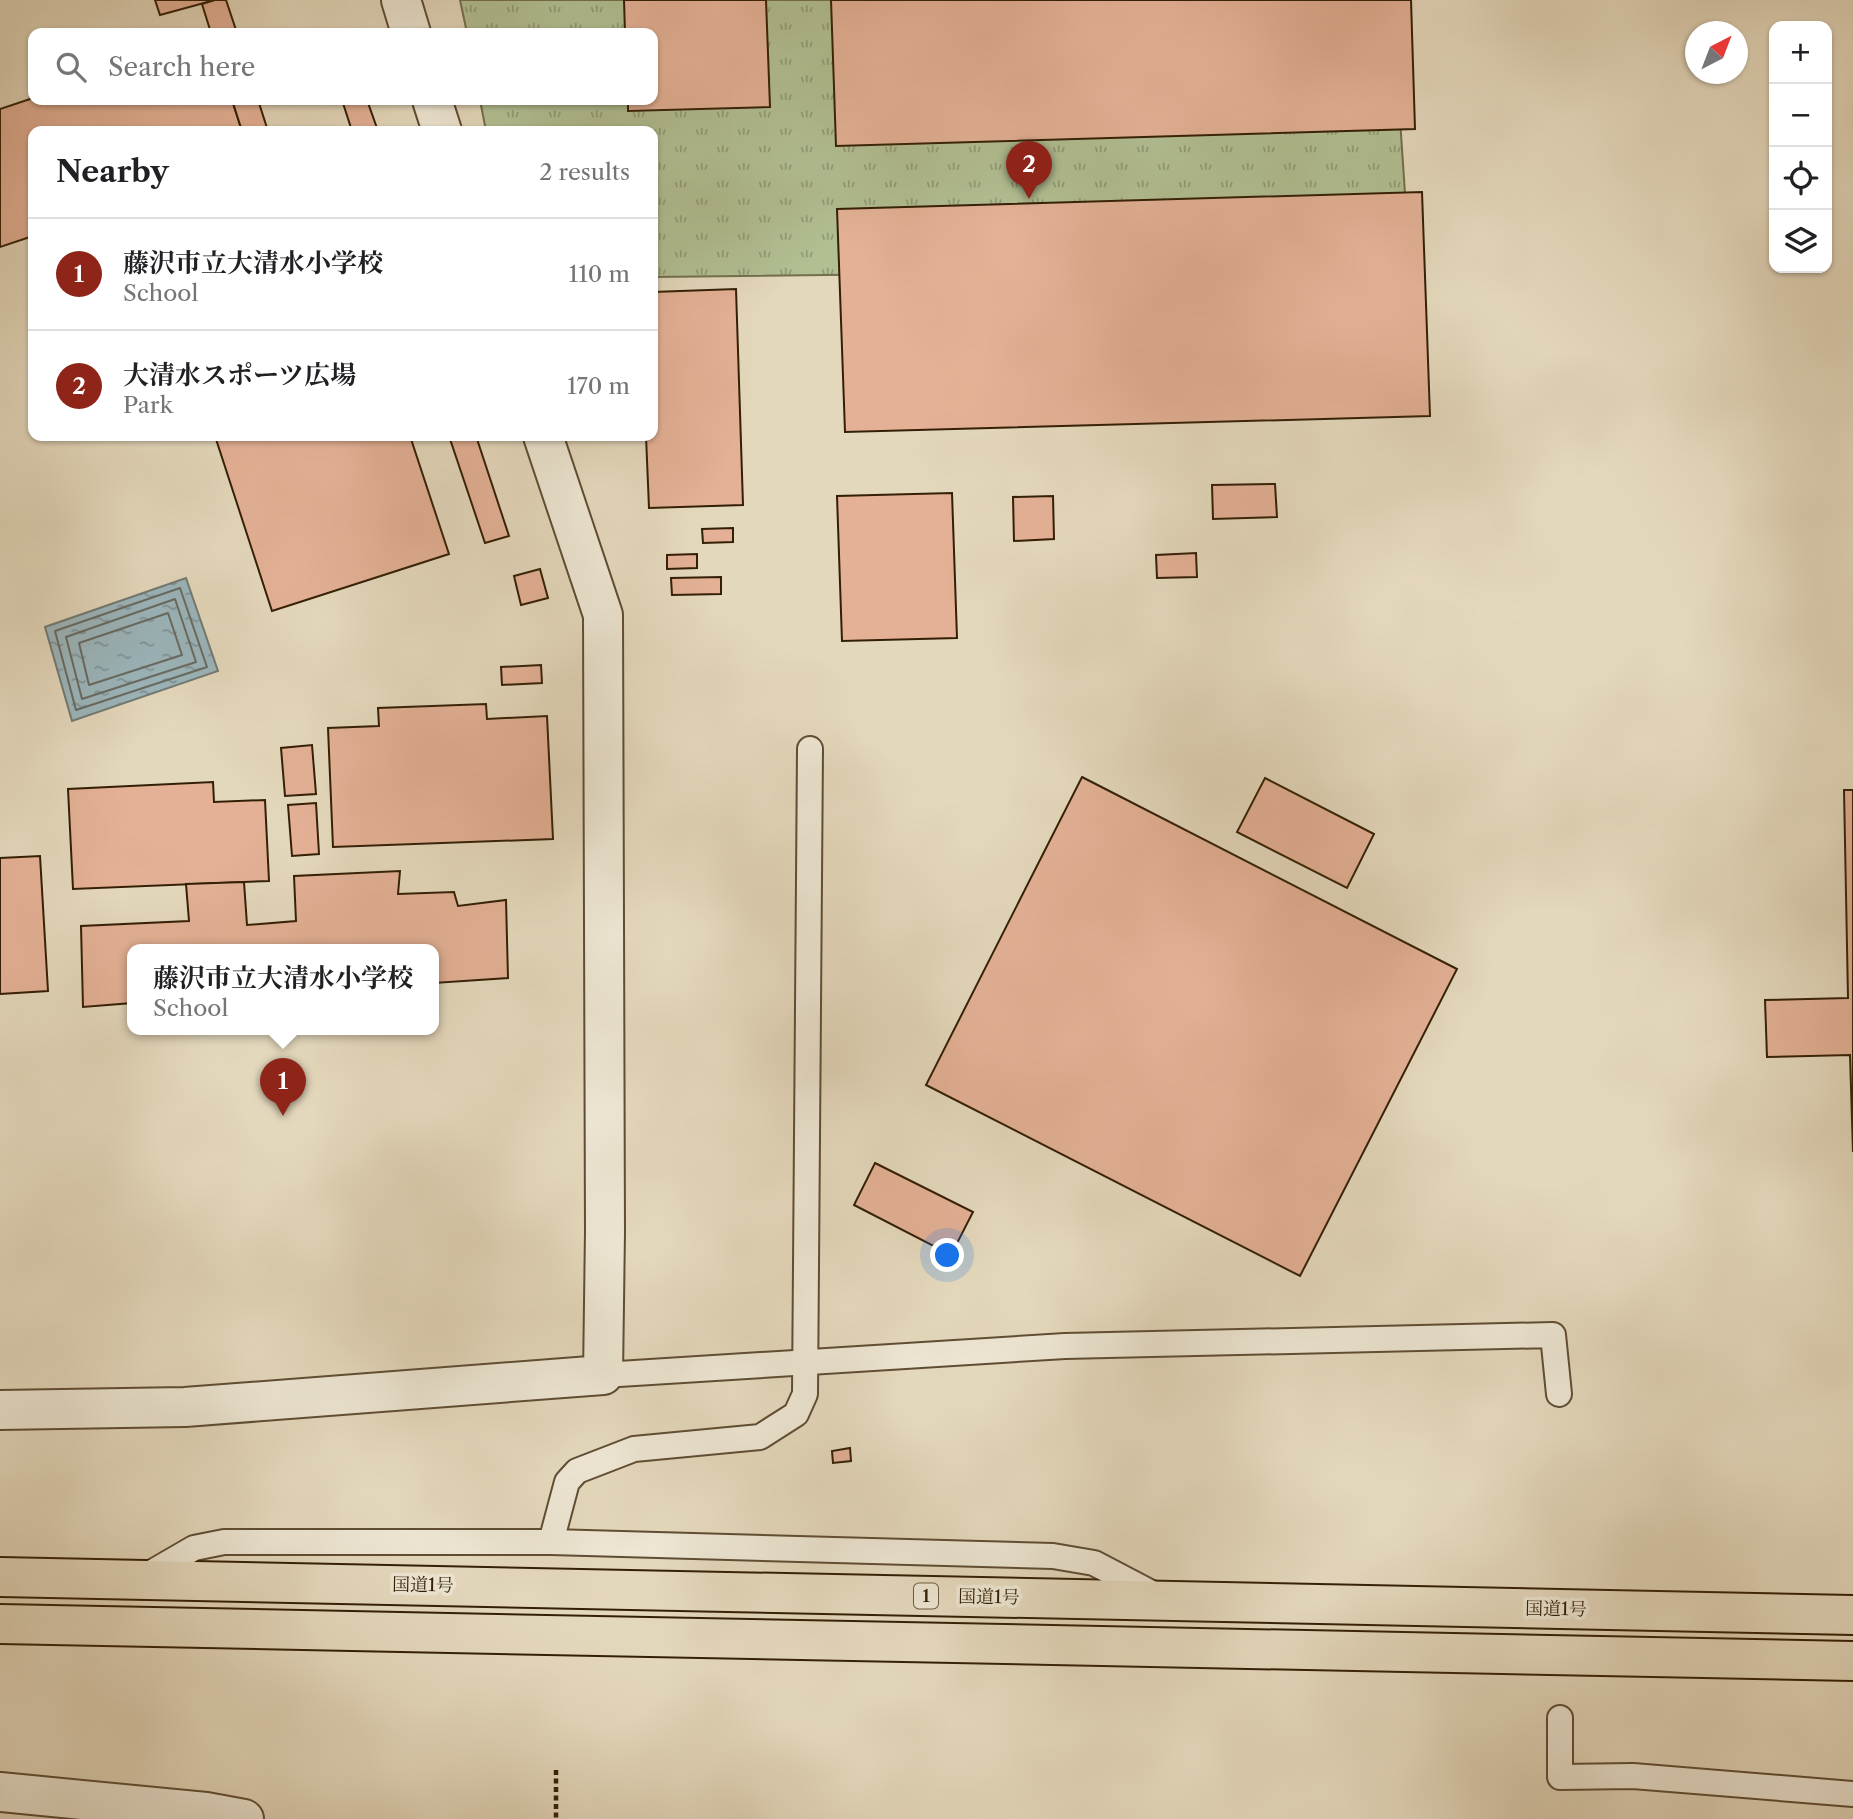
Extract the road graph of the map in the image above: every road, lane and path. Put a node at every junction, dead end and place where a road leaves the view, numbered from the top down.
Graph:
1 (401, 0) edge
2 (409, 28) edge
3 (434, 105) edge
4 (440, 126) edge
5 (545, 441) edge
6 (810, 749) dead end
7 (603, 1374) junction
8 (1559, 1394) dead end
9 (0, 1410) edge
10 (551, 1542) junction
11 (0, 1577) edge
12 (140, 1580) junction
13 (1167, 1601) junction
14 (1853, 1615) edge
15 (0, 1624) edge
16 (1853, 1661) edge
17 (1560, 1718) dead end
18 (556, 1770) dead end
19 (1853, 1794) edge
20 (27, 1802) edge
21 (244, 1819) edge
22 (556, 1819) edge

1 - 2 street
3 - 4 street
5 - 7 street
6 - 10 lane
7 - 8 lane
7 - 9 street
10 - 12 lane
10 - 13 lane
11 - 12 highway, 国道1号 / 1
12 - 13 highway, 国道1号 / 1
13 - 14 highway, 国道1号 / 1
15 - 16 highway
17 - 19 lane
18 - 22 path
20 - 21 street

